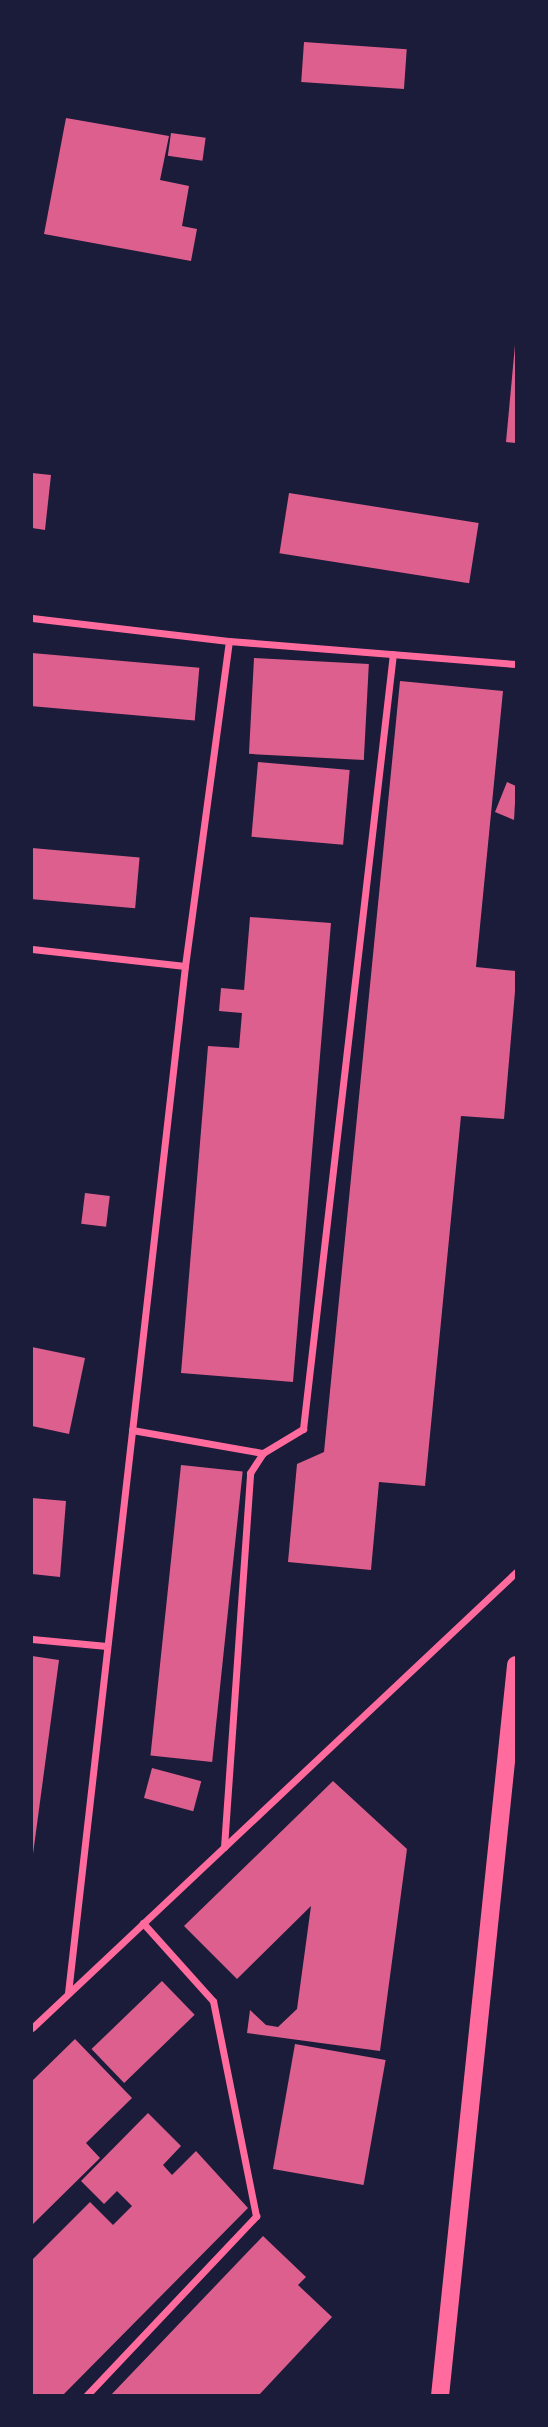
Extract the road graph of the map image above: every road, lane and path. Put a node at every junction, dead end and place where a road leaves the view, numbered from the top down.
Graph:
1 (32, 618) edge
2 (229, 641) junction
3 (393, 654) junction
4 (516, 664) edge
5 (32, 949) edge
6 (185, 966) junction
7 (132, 1430) junction
8 (263, 1453) junction
9 (516, 1572) edge
10 (32, 1639) edge
11 (107, 1646) junction
12 (516, 1665) edge
13 (223, 1847) junction
14 (143, 1923) junction
15 (68, 1993) junction
16 (32, 2028) edge
17 (86, 2396) edge
18 (440, 2396) edge

1 - 2 street
2 - 3 street
2 - 6 street
3 - 4 street
3 - 8 street
5 - 6 street
6 - 7 street
7 - 8 street
7 - 11 street
8 - 13 street
9 - 13 street
10 - 11 street
11 - 15 street
12 - 18 main road
13 - 14 street
14 - 15 street
14 - 17 street
15 - 16 street

